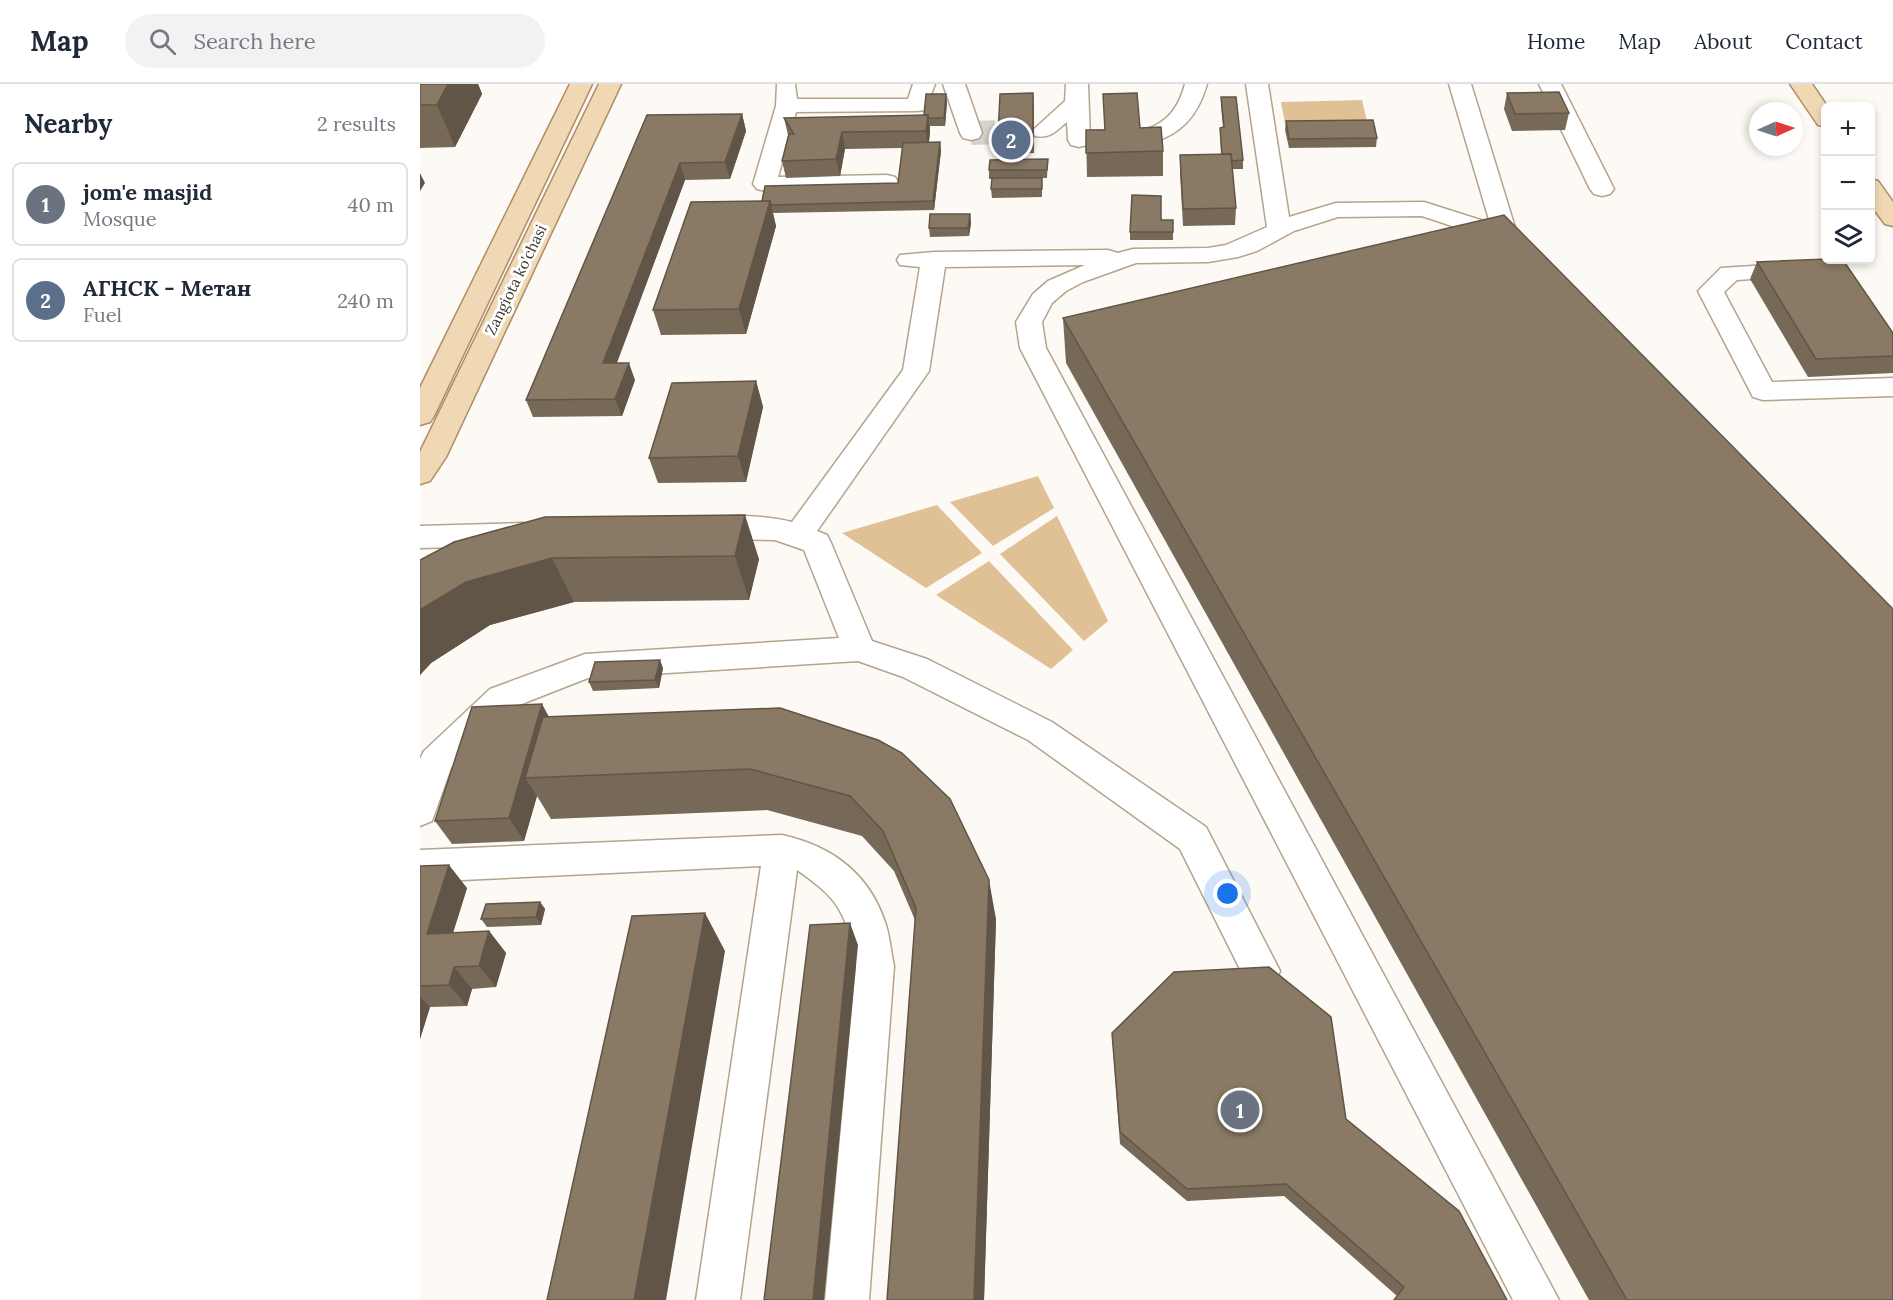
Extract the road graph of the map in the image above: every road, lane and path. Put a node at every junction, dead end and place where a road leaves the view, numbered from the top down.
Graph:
1 (581, 84) edge
2 (609, 84) edge
3 (924, 84) edge
4 (954, 84) edge
5 (1196, 84) edge
6 (1257, 84) edge
7 (1460, 84) edge
8 (1550, 84) edge
9 (1801, 84) edge
10 (1076, 93) edge
11 (786, 95) edge
12 (1821, 113) edge
13 (1043, 131) dead end
14 (971, 133) dead end
15 (1140, 138) edge
16 (1079, 140) dead end
17 (887, 182) edge
18 (1602, 189) dead end
19 (1875, 193) edge
20 (1893, 219) edge
21 (1279, 230) junction
22 (1506, 236) junction
23 (1133, 256) junction
24 (1823, 269) edge
25 (1539, 270) edge
26 (1893, 387) edge
27 (420, 416) edge
28 (420, 474) edge
29 (681, 530) edge
30 (552, 533) edge
31 (800, 534) junction
32 (420, 537) edge
33 (859, 649) junction
34 (420, 811) edge
35 (782, 850) junction
36 (420, 866) edge
37 (1261, 971) edge
38 (718, 1300) edge
39 (847, 1300) edge
40 (1537, 1300) edge

1 - 27 main road, Zangiota ko'chasi
2 - 28 main road, Zangiota ko'chasi
3 - 11 street
4 - 14 street
5 - 15 street
6 - 21 street
7 - 22 street
8 - 18 street
9 - 12 main road
10 - 13 street
10 - 16 street
11 - 17 street
19 - 20 main road
21 - 22 street
21 - 23 street
22 - 25 street
23 - 31 street
23 - 40 street
24 - 26 street
29 - 31 street
30 - 32 street
31 - 33 street
33 - 34 street
33 - 37 street
35 - 36 street
35 - 38 street
35 - 39 street

